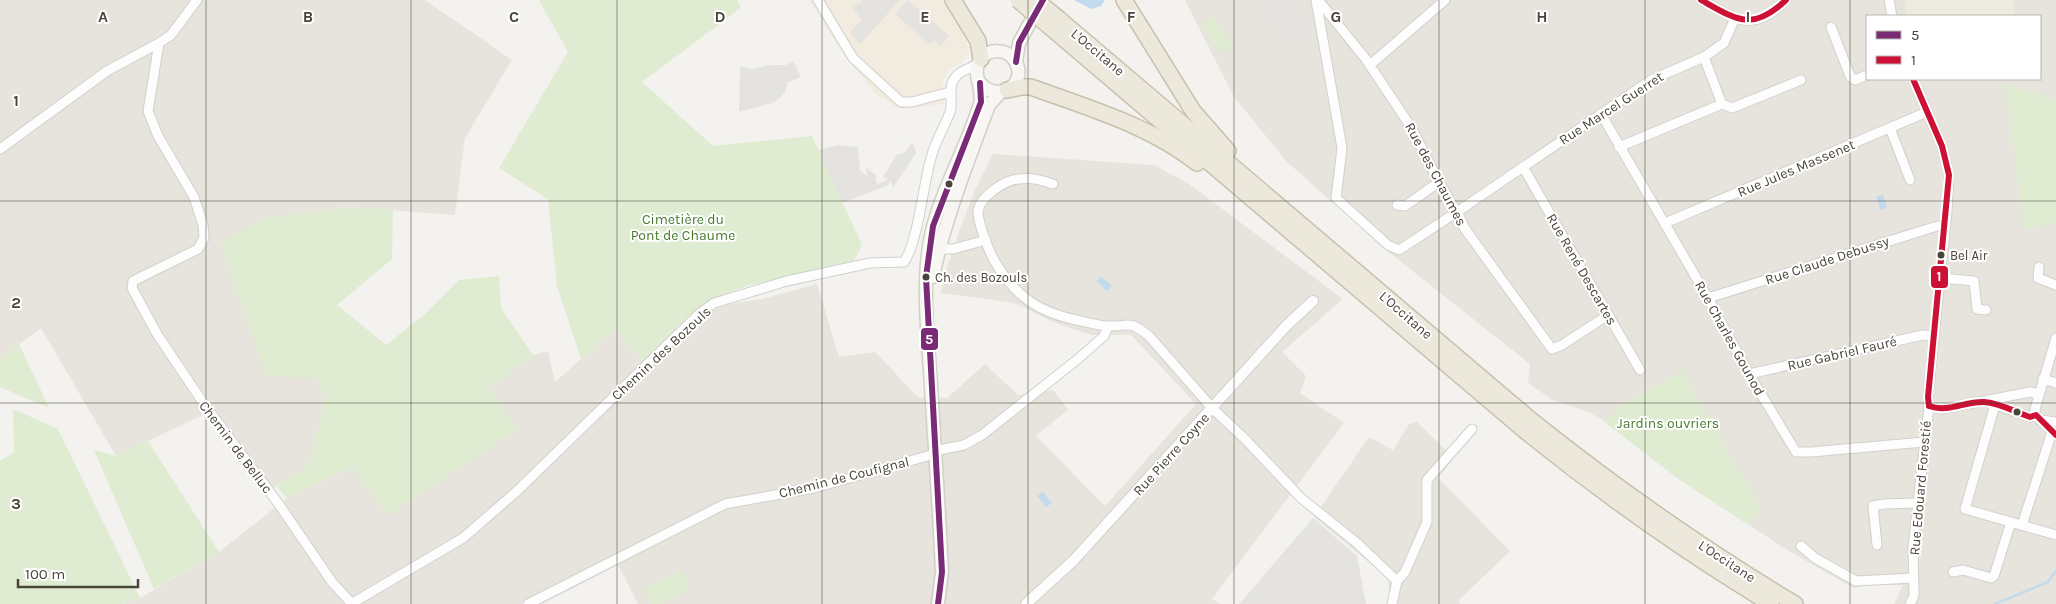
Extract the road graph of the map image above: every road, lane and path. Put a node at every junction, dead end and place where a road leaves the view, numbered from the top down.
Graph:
1 (197, 0) edge
2 (818, 0) edge
3 (953, 0) edge
4 (1018, 0) edge
5 (1036, 0) edge
6 (1043, 0) edge
7 (1124, 0) edge
8 (1317, 0) edge
9 (1444, 0) edge
10 (1701, 0) edge
11 (1786, 0) edge
12 (1889, 0) edge
13 (1892, 15) edge
14 (1735, 18) junction
15 (1055, 24) junction
16 (1831, 27) dead end
17 (159, 43) junction
18 (1704, 57) junction
19 (984, 58) junction
20 (1016, 62) junction
21 (1370, 65) junction
22 (1866, 75) edge
23 (955, 77) junction
24 (1801, 80) dead end
25 (1913, 80) edge
26 (979, 82) junction
27 (1004, 91) junction
28 (951, 94) junction
29 (1722, 104) junction
30 (1926, 112) junction
31 (1601, 114) junction
32 (1890, 128) junction
33 (1619, 147) junction
34 (0, 149) edge
35 (1523, 167) junction
36 (1910, 180) dead end
37 (1439, 182) junction
38 (1053, 184) dead end
39 (947, 188) junction
40 (1265, 203) junction
41 (1397, 205) dead end
42 (1457, 212) junction
43 (1664, 223) junction
44 (1946, 224) junction
45 (944, 231) junction
46 (986, 240) junction
47 (962, 245) junction
48 (939, 249) junction
49 (2039, 266) dead end
50 (1940, 278) junction
51 (2056, 285) edge
52 (1708, 298) junction
53 (1313, 301) dead end
54 (928, 307) junction
55 (1986, 310) dead end
56 (1608, 314) junction
57 (1108, 326) junction
58 (1935, 336) junction
59 (2056, 338) edge
60 (1640, 370) dead end
61 (1749, 374) junction
62 (2043, 379) junction
63 (2056, 383) edge
64 (2039, 394) junction
65 (1981, 402) junction
66 (1995, 405) junction
67 (1929, 406) junction
68 (1213, 408) junction
69 (2038, 417) junction
70 (2056, 422) edge
71 (1472, 430) dead end
72 (2054, 433) edge
73 (1924, 442) junction
74 (935, 452) junction
75 (1918, 503) junction
76 (2011, 522) junction
77 (2022, 525) junction
78 (2056, 535) edge
79 (1877, 545) dead end
80 (1801, 546) dead end
81 (1953, 572) dead end
82 (1914, 578) junction
83 (1397, 581) junction
84 (351, 604) edge
85 (528, 604) edge
86 (938, 604) edge
87 (1026, 604) edge
88 (1392, 604) edge
89 (1771, 604) edge
90 (1795, 604) edge
91 (1910, 604) edge

1 - 17 street
2 - 28 street
3 - 19 highway
4 - 15 highway, L'Occitane, bridge
5 - 15 highway, L'Occitane, bridge
5 - 19 main road
6 - 20 main road
7 - 40 highway
8 - 21 street, Rue des Chaumes
8 - 42 street, Rue Marcel Guerret
9 - 21 street
10 - 14 street
11 - 14 street
12 - 13 street
14 - 18 street, Rue Marcel Guerret
15 - 40 highway, L'Occitane
16 - 22 street
17 - 34 street
17 - 84 street, Chemin de Belluc
18 - 29 street
18 - 31 street, Rue Marcel Guerret
19 - 20 main road
19 - 23 street
19 - 26 main road
20 - 27 main road
21 - 37 street, Rue des Chaumes
23 - 26 street
23 - 28 street, Chemin des Bozouls
24 - 29 street
25 - 30 street, Rue Edouard Forestié
26 - 27 main road
26 - 39 main road
27 - 40 highway
27 - 45 main road
28 - 84 street, Chemin des Bozouls
29 - 33 street
30 - 32 street, Rue Jules Massenet
30 - 44 street, Rue Edouard Forestié
31 - 33 street, Rue Charles Gounod
31 - 35 street, Rue Marcel Guerret
32 - 36 street
32 - 43 street, Rue Jules Massenet
33 - 43 street, Rue Charles Gounod
35 - 42 street, Rue Marcel Guerret
35 - 56 street, Rue René Descartes
37 - 41 street
37 - 42 street, Rue des Chaumes
38 - 46 street
39 - 48 main road
39 - 54 main road
40 - 89 highway, L'Occitane
40 - 90 highway, L'Occitane
42 - 56 street, Rue des Chaumes
43 - 52 street, Rue Charles Gounod
44 - 50 street, Rue Edouard Forestié
44 - 52 street, Rue Claude Debussy
45 - 47 street
45 - 48 main road
46 - 47 street
46 - 57 street
47 - 48 street
48 - 54 main road
49 - 51 street
50 - 55 street
50 - 58 street, Rue Edouard Forestié
52 - 61 street, Rue Charles Gounod
53 - 68 street, Rue Pierre Coyne
54 - 74 main road
56 - 60 street, Rue René Descartes
57 - 68 street
57 - 74 street, Chemin de Coufignal
58 - 61 street, Rue Gabriel Fauré
58 - 67 street, Rue Edouard Forestié
59 - 62 street
61 - 73 street, Rue Charles Gounod
62 - 63 street
62 - 64 street
64 - 65 street
64 - 69 street
65 - 66 street
65 - 67 street
66 - 69 street
66 - 76 street
67 - 73 street, Rue Edouard Forestié
68 - 83 street
68 - 87 street, Rue Pierre Coyne
69 - 70 street
69 - 72 street
71 - 83 street
72 - 77 street
73 - 75 street, Rue Edouard Forestié
74 - 85 street, Chemin de Coufignal
74 - 86 main road
75 - 79 street
75 - 82 street, Rue Edouard Forestié
76 - 77 street
76 - 81 street
77 - 78 street
80 - 82 street
82 - 91 street, Rue Edouard Forestié
83 - 88 street

